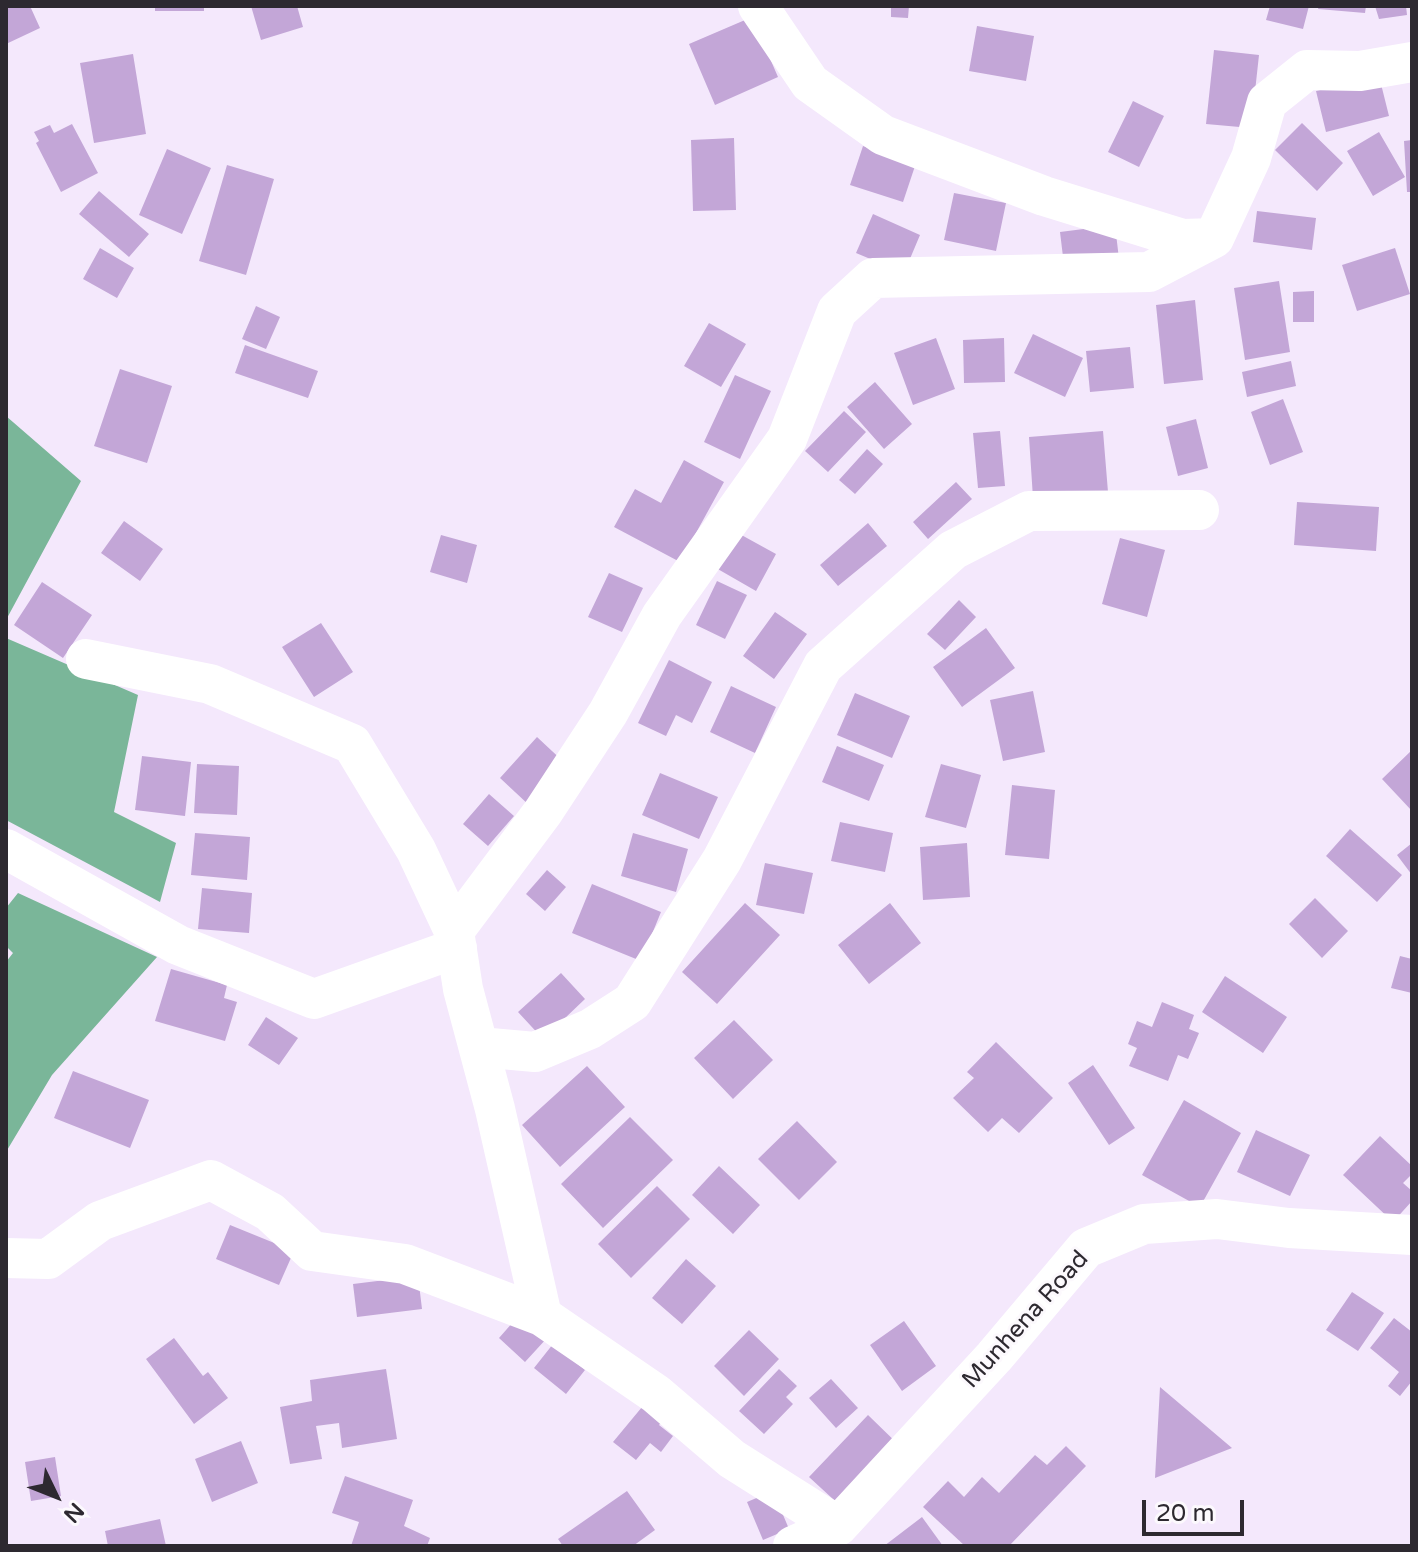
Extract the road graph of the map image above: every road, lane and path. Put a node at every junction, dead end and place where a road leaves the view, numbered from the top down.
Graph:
1 (758, 6) edge
2 (1412, 62) edge
3 (1214, 238) junction
4 (1199, 510) dead end
5 (86, 659) dead end
6 (6, 849) edge
7 (456, 940) junction
8 (479, 1047) junction
9 (1412, 1235) edge
10 (6, 1258) edge
11 (542, 1316) junction
12 (838, 1526) junction
13 (793, 1546) edge

1 - 3 street
2 - 3 street
3 - 7 street
4 - 8 street
5 - 7 street
6 - 7 street
7 - 8 street
8 - 11 street
9 - 12 street, Munhena Road
10 - 11 street
11 - 12 street
12 - 13 street, Munhena Road

